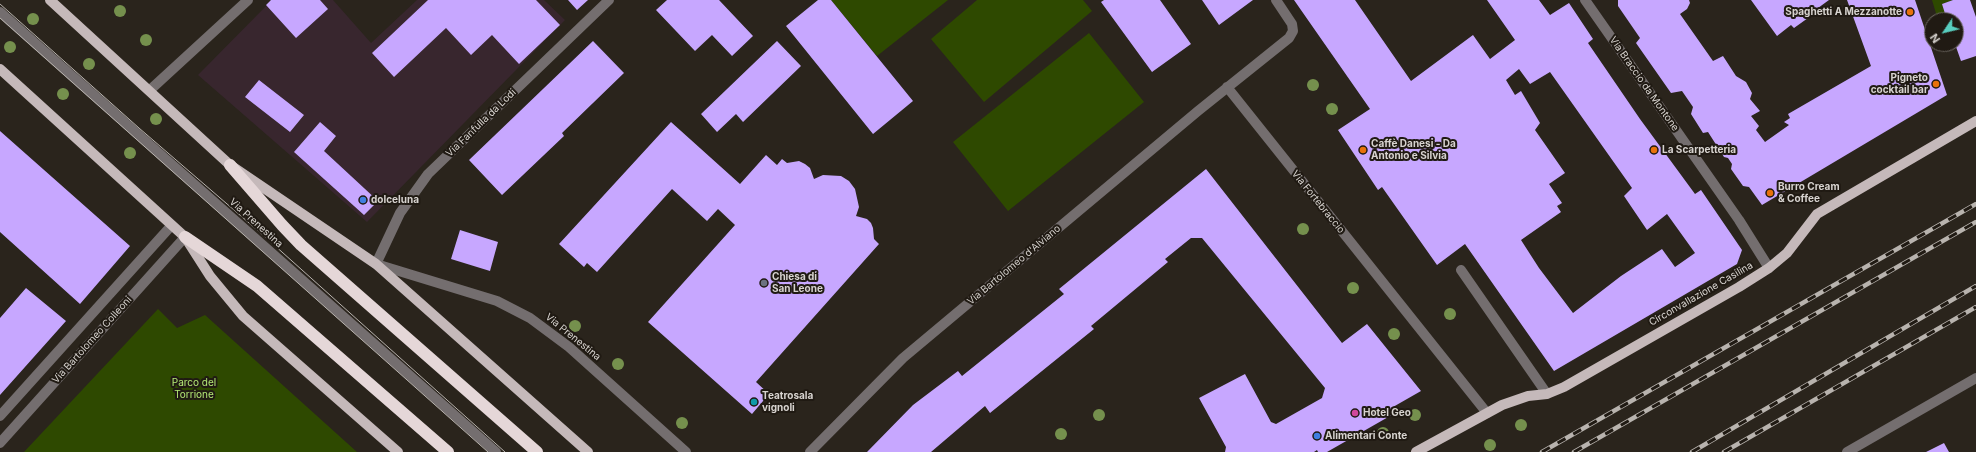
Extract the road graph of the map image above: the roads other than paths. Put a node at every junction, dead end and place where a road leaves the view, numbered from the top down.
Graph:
1 (50, 0) edge
2 (248, 0) edge
3 (609, 0) edge
4 (1276, 0) edge
5 (1585, 0) edge
6 (0, 12) edge
7 (0, 69) edge
8 (1227, 87) junction
9 (150, 90) junction
10 (1976, 121) edge
11 (230, 165) junction
12 (171, 226) junction
13 (185, 237) junction
14 (376, 264) junction
15 (1769, 268) junction
16 (1461, 270) dead end
17 (1976, 378) edge
18 (1547, 394) junction
19 (1487, 413) junction
20 (0, 416) edge
21 (0, 443) edge
22 (398, 452) edge
23 (448, 452) edge
24 (496, 452) edge
25 (537, 452) edge
26 (588, 452) edge
27 (686, 452) edge
28 (810, 452) edge
29 (1416, 452) edge
30 (1847, 452) edge

1 - 9 main road, Via Prenestina
2 - 9 street
3 - 14 street, Via Fanfulla da Lodi
4 - 8 street
5 - 15 street, Via Braccio da Montone
6 - 24 street, Via Prenestina
7 - 12 main road
8 - 19 street, Via Fortebraccio
8 - 28 street, Via Bartolomeo d'Alviano
9 - 11 main road, Via Prenestina
10 - 15 main road, Circonvallazione Casilina
11 - 14 main road, Via Prenestina
11 - 25 highway
12 - 13 main road
12 - 20 street, Via Bartolomeo Colleoni
13 - 21 street, Via Bartolomeo Colleoni
13 - 22 main road
13 - 23 highway
14 - 26 main road, Via Prenestina
14 - 27 street, Via Prenestina
15 - 18 main road, Circonvallazione Casilina
16 - 18 street
17 - 30 street
18 - 19 main road, Circonvallazione Casilina
19 - 29 main road, Circonvallazione Casilina

